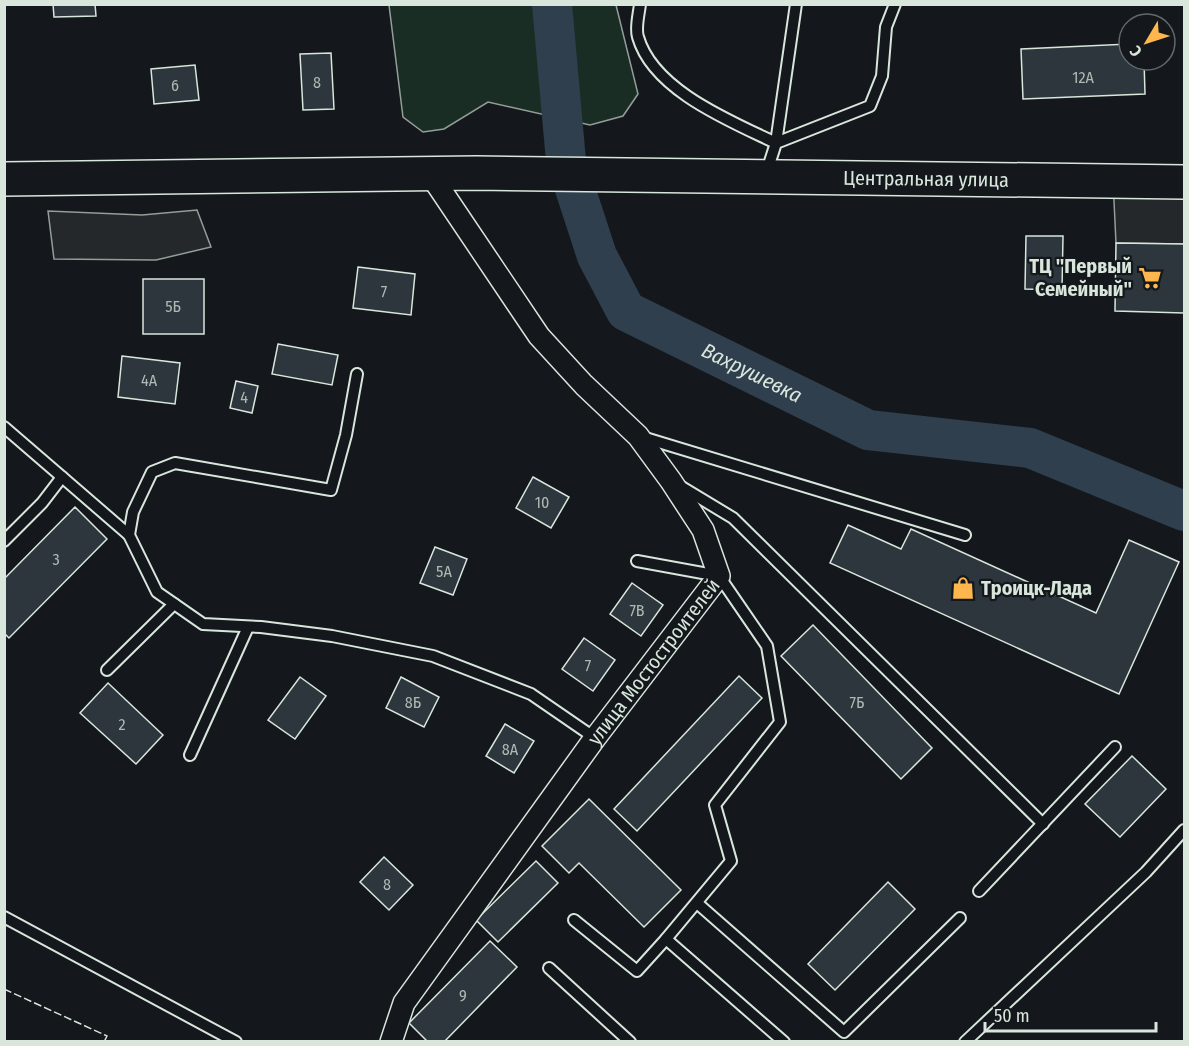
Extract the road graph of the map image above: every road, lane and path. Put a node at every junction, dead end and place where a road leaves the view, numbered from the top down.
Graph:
1 (640, 4) edge
2 (796, 4) edge
3 (895, 4) edge
4 (776, 142) junction
5 (429, 174) junction
6 (765, 177) junction
7 (4, 179) edge
8 (1185, 182) edge
9 (357, 374) dead end
10 (4, 427) edge
11 (638, 436) junction
12 (62, 477) junction
13 (671, 481) junction
14 (129, 535) junction
15 (965, 535) dead end
16 (4, 541) edge
17 (637, 561) dead end
18 (719, 576) junction
19 (174, 604) junction
20 (248, 627) junction
21 (107, 670) dead end
22 (595, 738) junction
23 (1115, 747) dead end
24 (190, 754) dead end
25 (1043, 824) junction
26 (1185, 830) edge
27 (979, 891) dead end
28 (697, 903) junction
29 (4, 917) edge
30 (960, 918) dead end
31 (574, 920) dead end
32 (666, 939) junction
33 (549, 968) dead end
34 (236, 1041) edge
35 (391, 1041) edge
36 (630, 1041) edge
37 (784, 1041) edge
38 (965, 1041) edge

1 - 4 lane
2 - 4 lane
3 - 4 lane
4 - 6 lane
5 - 6 highway, Центральная улица
5 - 7 highway, Центральная улица
5 - 11 street, улица Мостостроителей
6 - 8 highway, Центральная улица
9 - 14 lane
10 - 12 lane
11 - 13 street, улица Мостостроителей
11 - 15 lane
12 - 14 lane
12 - 16 lane
13 - 18 street, улица Мостостроителей
13 - 25 lane
14 - 19 lane
17 - 18 lane
18 - 22 street, улица Мостостроителей
18 - 28 lane
19 - 20 lane
19 - 21 lane
20 - 22 lane
20 - 24 lane
22 - 35 street, улица Мостостроителей
23 - 25 lane
25 - 27 lane
26 - 38 lane
28 - 30 lane
28 - 32 lane
29 - 34 lane
31 - 32 lane
32 - 37 lane
33 - 36 lane

